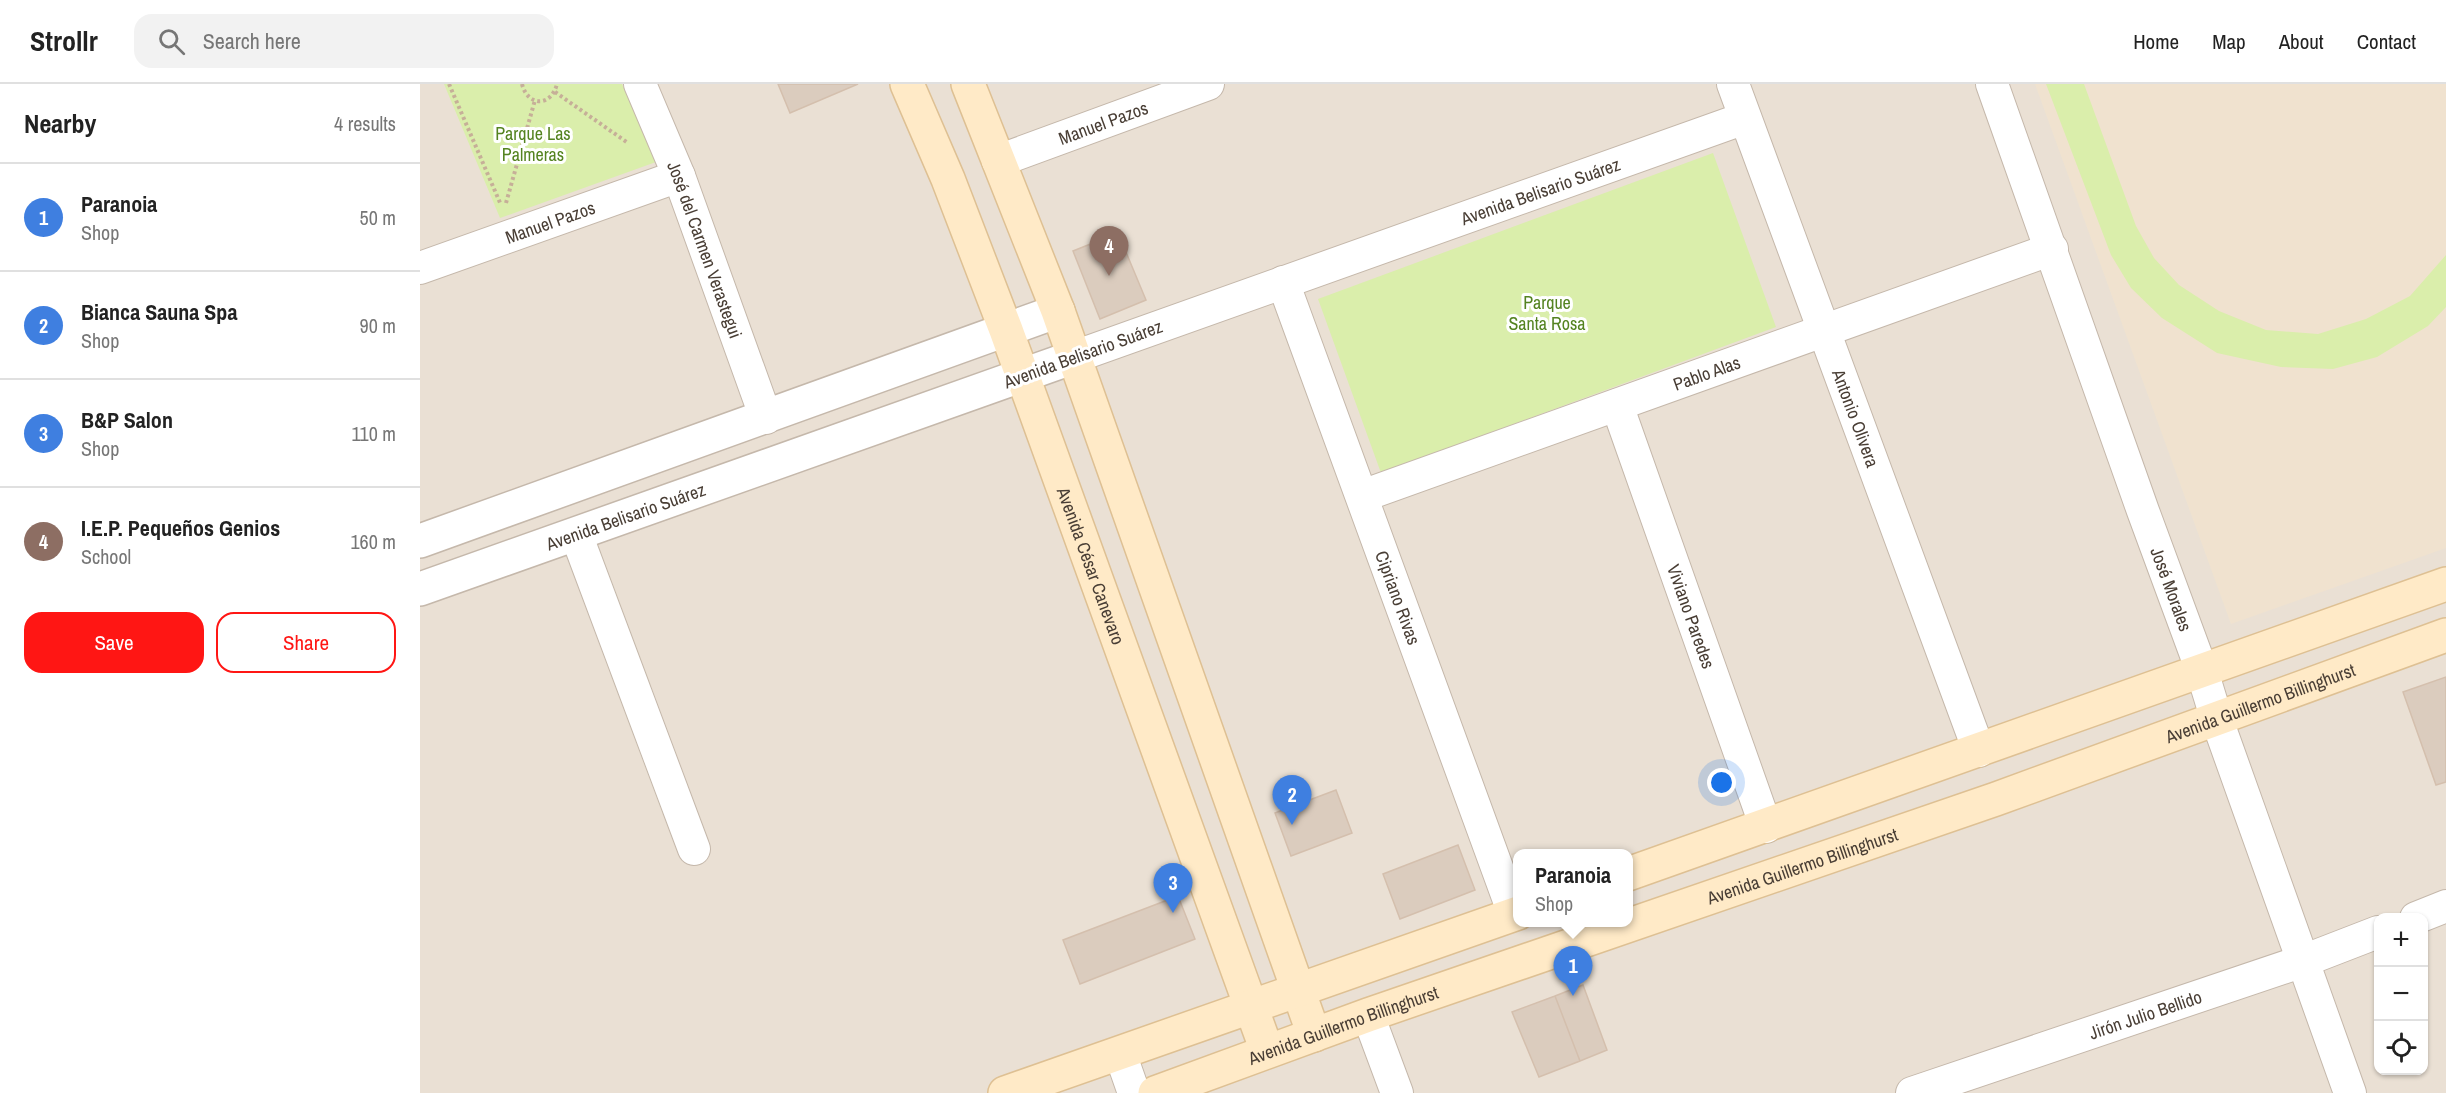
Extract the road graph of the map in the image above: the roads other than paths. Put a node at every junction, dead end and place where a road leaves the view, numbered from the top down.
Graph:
1 (640, 84) edge
2 (907, 84) edge
3 (968, 84) edge
4 (1208, 84) edge
5 (1732, 84) edge
6 (1992, 84) edge
7 (1745, 118) junction
8 (998, 161) junction
9 (679, 176) junction
10 (2052, 249) junction
11 (420, 268) edge
12 (1283, 282) junction
13 (1058, 311) junction
14 (1006, 330) junction
15 (1823, 331) junction
16 (1074, 357) junction
17 (1023, 376) junction
18 (1617, 405) junction
19 (766, 417) junction
20 (1362, 496) junction
21 (576, 534) junction
22 (420, 541) edge
23 (2446, 584) edge
24 (420, 589) edge
25 (2446, 635) edge
26 (2202, 671) junction
27 (2216, 717) junction
28 (1979, 752) junction
29 (1766, 827) junction
30 (694, 849) dead end
31 (1633, 873) edge
32 (1513, 906) edge
33 (2446, 906) edge
34 (2428, 913) edge
35 (1513, 915) edge
36 (1633, 924) edge
37 (1624, 927) edge
38 (2374, 934) edge
39 (2303, 961) junction
40 (1298, 989) junction
41 (1251, 1006) junction
42 (1368, 1015) junction
43 (1314, 1035) junction
44 (1267, 1052) junction
45 (1120, 1053) junction
46 (1005, 1093) edge
47 (1134, 1093) edge
48 (1155, 1093) edge
49 (1397, 1093) edge
50 (1912, 1093) edge
51 (2350, 1093) edge

1 - 9 street, José del Carmen Verastegui
2 - 14 main road, Avenida César Canevaro
3 - 8 main road
4 - 8 street, Manuel Pazos
5 - 7 street, Antonio Olivera
6 - 10 street, José Morales
7 - 12 street, Avenida Belisario Suárez
7 - 15 street, Antonio Olivera
8 - 13 main road
9 - 11 street, Manuel Pazos
9 - 19 street, José del Carmen Verastegui
10 - 15 street, Pablo Alas
10 - 26 street, José Morales
12 - 16 street, Avenida Belisario Suárez
12 - 20 street, Cipriano Rivas
13 - 14 street
13 - 16 main road
14 - 17 main road, Avenida César Canevaro
14 - 19 street
15 - 18 street, Pablo Alas
15 - 28 street, Antonio Olivera
16 - 17 street, Avenida Belisario Suárez
16 - 40 main road
17 - 21 street, Avenida Belisario Suárez
17 - 41 main road, Avenida César Canevaro
18 - 20 street, Pablo Alas
18 - 29 street, Viviano Paredes
19 - 22 street
20 - 32 street, Cipriano Rivas
21 - 24 street, Avenida Belisario Suárez
21 - 30 street
23 - 26 main road
25 - 27 main road, Avenida Guillermo Billinghurst
26 - 27 street, José Morales
26 - 28 main road
27 - 36 main road, Avenida Guillermo Billinghurst
27 - 39 street, José Morales
28 - 29 main road
29 - 31 main road
33 - 34 street
35 - 40 main road
37 - 42 main road, Avenida Guillermo Billinghurst
38 - 39 street, Jirón Julio Bellido
39 - 50 street, Jirón Julio Bellido
39 - 51 street, José Morales
40 - 41 main road
40 - 43 main road
41 - 44 main road, Avenida César Canevaro
41 - 45 main road
42 - 43 main road, Avenida Guillermo Billinghurst
42 - 49 street
43 - 44 main road, Avenida Guillermo Billinghurst
44 - 48 main road, Avenida Guillermo Billinghurst
45 - 46 main road
45 - 47 street

